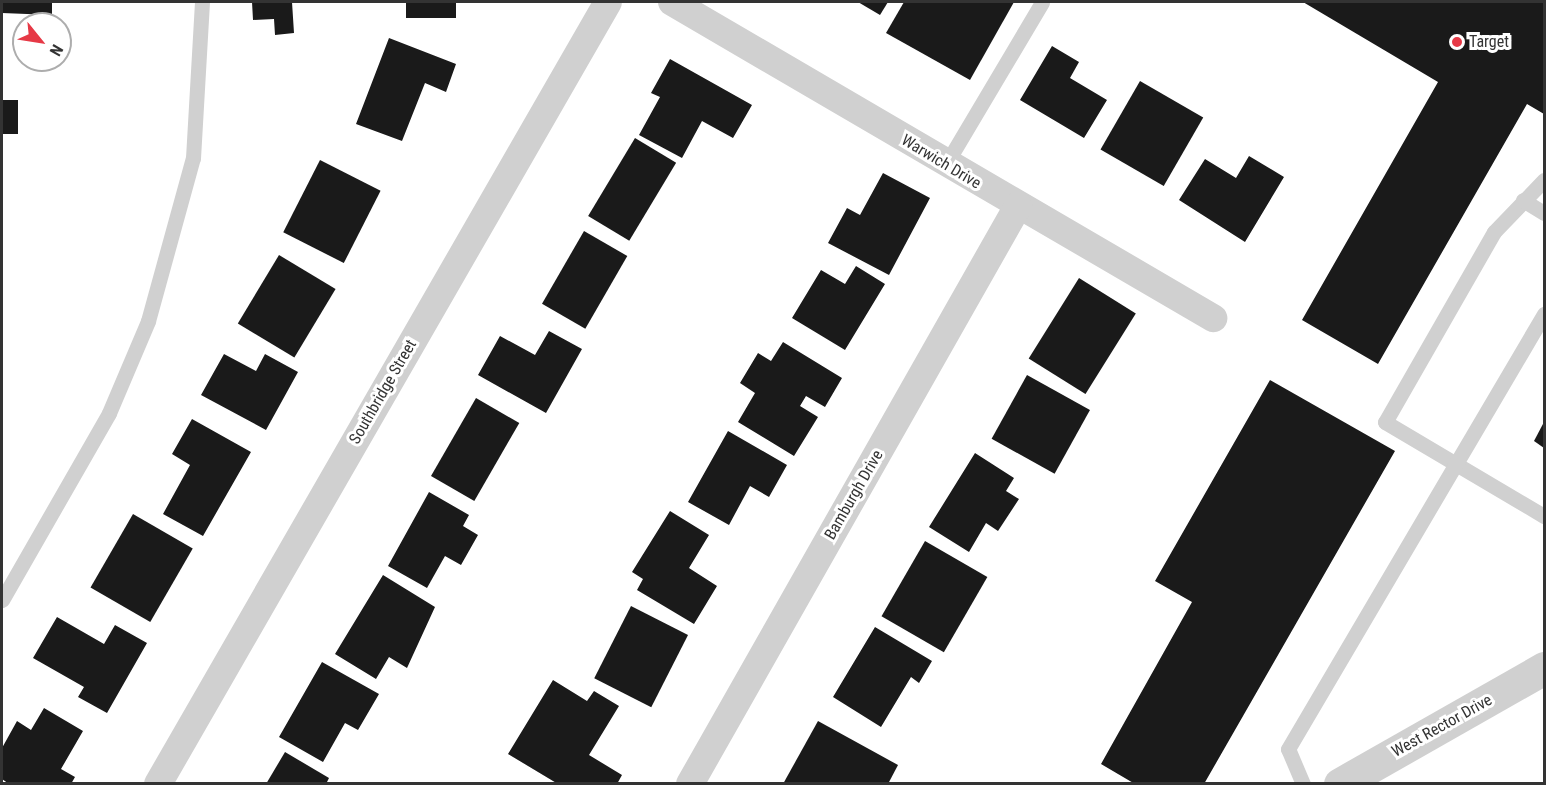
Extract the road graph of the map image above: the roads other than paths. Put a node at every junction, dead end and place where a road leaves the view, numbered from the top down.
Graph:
1 (202, 2) edge
2 (608, 2) edge
3 (672, 2) edge
4 (1042, 2) edge
5 (946, 164) junction
6 (1545, 180) edge
7 (1523, 200) junction
8 (1018, 206) junction
9 (1545, 213) edge
10 (1545, 314) edge
11 (1213, 318) dead end
12 (1456, 464) junction
13 (1545, 516) edge
14 (2, 600) edge
15 (1545, 668) edge
16 (158, 783) edge
17 (690, 783) edge
18 (1303, 783) edge
19 (1340, 783) edge

1 - 14 lane
2 - 16 street, Southbridge Street
3 - 5 street, Warwich Drive
4 - 5 lane
5 - 8 street, Warwich Drive
6 - 7 lane
7 - 9 lane
7 - 12 lane
8 - 11 street, Warwich Drive
8 - 17 street, Bamburgh Drive
10 - 12 lane
12 - 13 lane
12 - 18 lane
15 - 19 street, West Rector Drive

